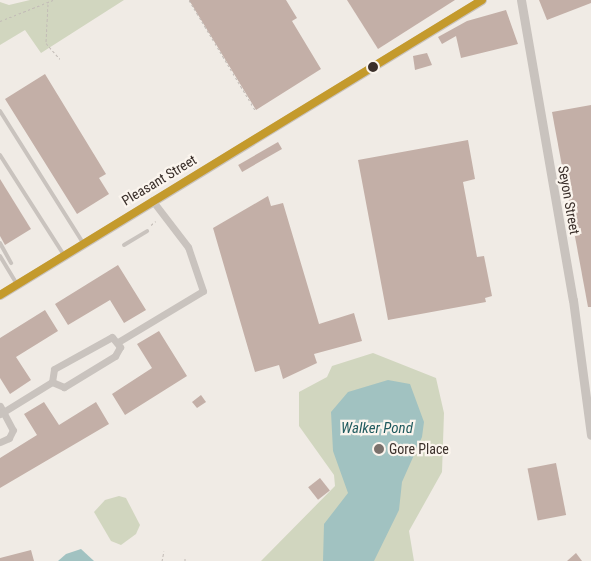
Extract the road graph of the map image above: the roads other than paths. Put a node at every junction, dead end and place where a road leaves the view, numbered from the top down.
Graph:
1 (482, 0) edge
2 (521, 0) edge
3 (0, 111) edge
4 (0, 155) edge
5 (152, 200) junction
6 (146, 231) dead end
7 (0, 243) edge
8 (83, 243) junction
9 (124, 245) dead end
10 (64, 255) junction
11 (0, 256) edge
12 (11, 263) dead end
13 (17, 284) junction
14 (1, 293) edge
15 (118, 342) junction
16 (52, 382) junction
17 (1, 411) edge
18 (591, 435) edge
19 (0, 442) edge

1 - 5 street, Pleasant Street
2 - 18 street, Seyon Street
3 - 8 lane
4 - 10 lane
5 - 8 street, Pleasant Street
5 - 15 street
6 - 9 lane
7 - 12 lane
8 - 10 street, Pleasant Street
10 - 13 street, Pleasant Street
11 - 13 lane
13 - 14 street, Pleasant Street
15 - 16 street
15 - 16 street
16 - 17 street
17 - 19 street

